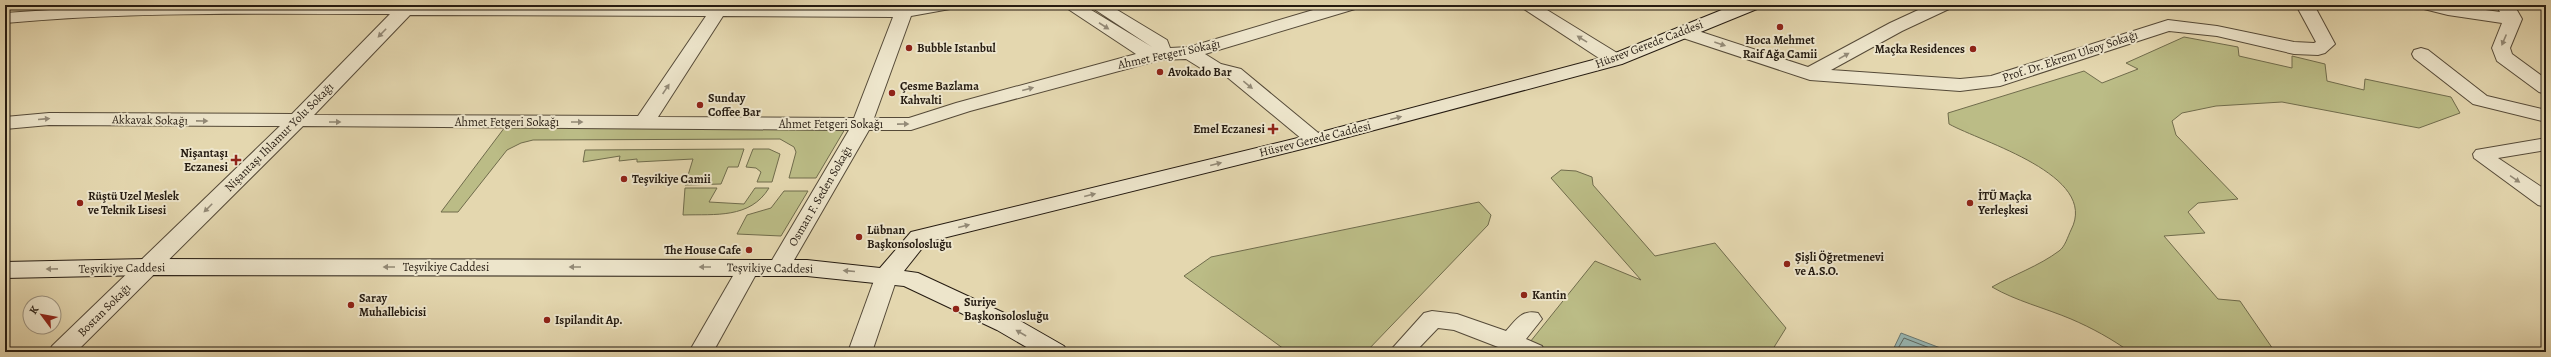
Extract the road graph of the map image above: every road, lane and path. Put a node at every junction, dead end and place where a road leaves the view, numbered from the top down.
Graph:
1 (944, 5) edge
2 (1071, 5) edge
3 (1098, 5) edge
4 (1350, 5) edge
5 (1527, 5) edge
6 (1750, 5) edge
7 (2305, 5) edge
8 (2430, 5) edge
9 (407, 7) edge
10 (720, 7) edge
11 (1931, 7) edge
12 (2447, 7) edge
13 (904, 12) junction
14 (2509, 12) edge
15 (5, 18) edge
16 (1683, 32) junction
17 (1190, 52) junction
18 (1160, 54) junction
19 (2421, 54) dead end
20 (1615, 60) junction
21 (1810, 74) junction
22 (2546, 88) edge
23 (2546, 116) edge
24 (296, 122) junction
25 (644, 122) junction
26 (5, 123) edge
27 (862, 124) junction
28 (1315, 140) junction
29 (2546, 144) edge
30 (2546, 200) edge
31 (147, 267) junction
32 (749, 267) junction
33 (779, 267) junction
34 (5, 270) edge
35 (888, 275) junction
36 (1530, 319) dead end
37 (1510, 342) junction
38 (1399, 351) edge
39 (62, 352) edge
40 (701, 352) edge
41 (860, 352) edge
42 (1055, 352) edge
43 (1534, 352) edge

1 - 13 street
2 -> 18 street
3 - 18 street
4 - 17 street, Ahmet Fetgeri Sokağı
20 -> 5 street
6 - 16 street, Hüsrev Gerede Caddesi
7 - 21 street, Prof. Dr. Ekrem Ulsoy Sokağı
8 - 12 street
9 - 10 street
9 - 15 street
9 -> 24 street, Nişantaşı Ihlamur Yolu Sokağı
10 - 13 street
25 -> 10 street
21 -> 11 street
12 - 14 street
13 - 27 street, Osman F. Seden Sokağı
14 -> 22 street
16 - 20 street, Hüsrev Gerede Caddesi
16 -> 21 street, Prof. Dr. Ekrem Ulsoy Sokağı
17 - 18 street, Ahmet Fetgeri Sokağı
17 -> 28 street
27 -> 18 street, Ahmet Fetgeri Sokağı
19 - 23 street
28 -> 20 street, Hüsrev Gerede Caddesi
24 -> 25 street, Ahmet Fetgeri Sokağı
26 -> 24 street, Akkavak Sokağı
24 -> 31 street, Nişantaşı Ihlamur Yolu Sokağı
25 - 27 street, Ahmet Fetgeri Sokağı
27 - 33 street, Osman F. Seden Sokağı
35 -> 28 street, Hüsrev Gerede Caddesi
29 -> 30 street
32 -> 31 street, Teşvikiye Caddesi
31 -> 34 street, Teşvikiye Caddesi
31 - 39 street, Bostan Sokağı
32 - 33 street, Teşvikiye Caddesi
32 - 40 street
35 -> 33 street, Teşvikiye Caddesi
35 - 41 street
42 -> 35 street, Teşvikiye Caddesi
36 - 37 street
37 - 38 street
37 - 43 street

